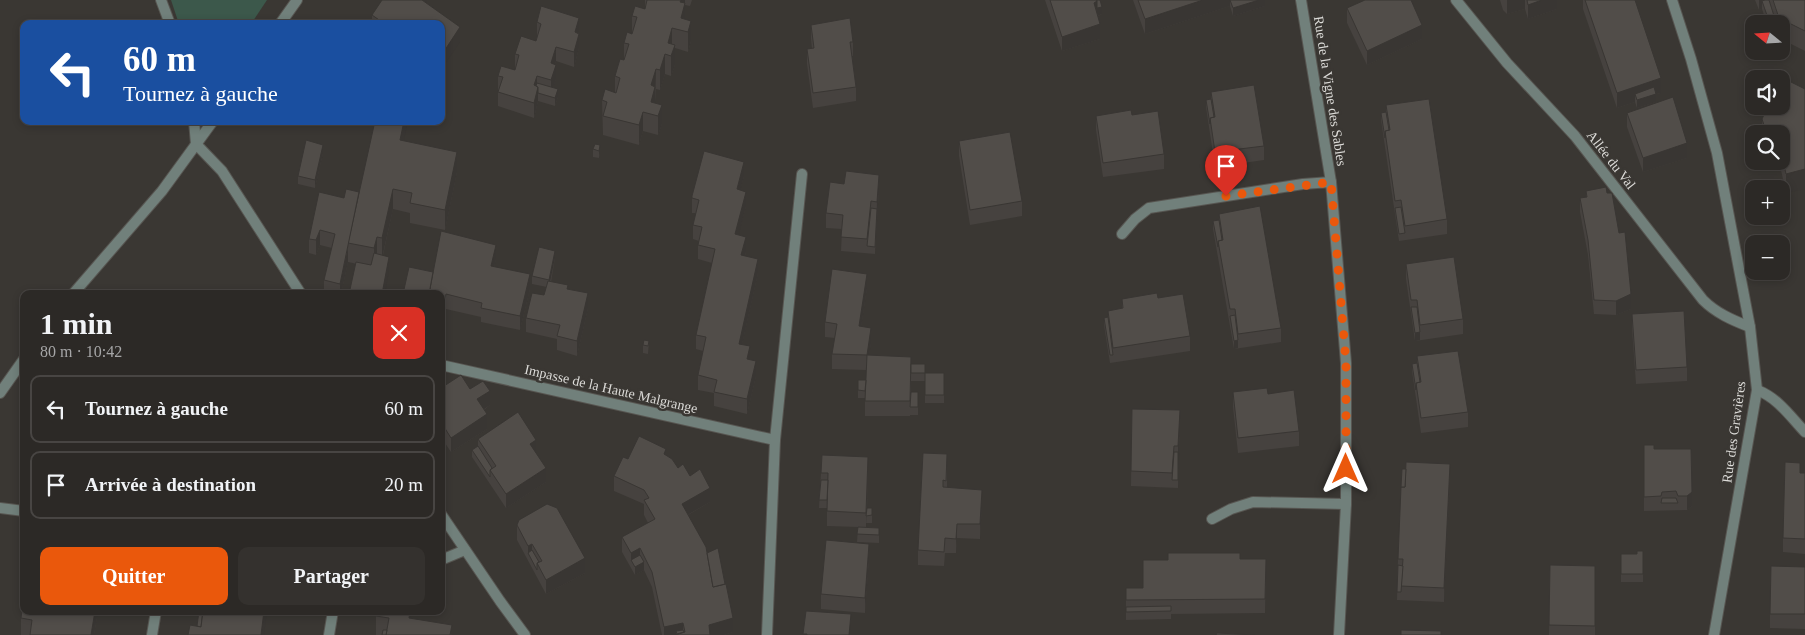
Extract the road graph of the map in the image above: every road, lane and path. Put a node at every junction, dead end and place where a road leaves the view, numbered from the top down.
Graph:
1 (161, 0) edge
2 (297, 0) edge
3 (1301, 0) edge
4 (1456, 0) edge
5 (1672, 0) edge
6 (168, 20) edge
7 (283, 20) edge
8 (194, 125) edge
9 (209, 125) edge
10 (196, 144) junction
11 (802, 174) dead end
12 (1331, 182) junction
13 (1122, 234) dead end
14 (76, 290) edge
15 (298, 290) edge
16 (1750, 327) junction
17 (20, 365) edge
18 (445, 366) edge
19 (1757, 390) junction
20 (0, 393) edge
21 (1805, 432) edge
22 (775, 440) junction
23 (1346, 504) junction
24 (0, 508) edge
25 (20, 510) edge
26 (1212, 519) dead end
27 (445, 520) edge
28 (465, 550) junction
29 (445, 558) edge
30 (155, 615) edge
31 (332, 615) edge
32 (152, 635) edge
33 (329, 635) edge
34 (525, 635) edge
35 (767, 635) edge
36 (1339, 635) edge
37 (1714, 635) edge

1 - 6 street
2 - 7 street
3 - 12 street, Rue de la Vigne des Sables
4 - 16 street, Allée du Val
5 - 16 street, Rue des Gravières
8 - 10 street
9 - 10 street
10 - 14 street
10 - 15 street
11 - 22 street
12 - 13 street
12 - 23 street, Rue de la Vigne des Sables
16 - 19 street, Rue des Gravières
17 - 20 street
18 - 22 street, Impasse de la Haute Malgrange
19 - 21 street
19 - 37 street, Rue des Gravières
22 - 35 street
23 - 26 street
23 - 36 street, Rue de la Vigne des Sables
24 - 25 street
27 - 28 street
28 - 29 street
28 - 34 street
30 - 32 street
31 - 33 street

